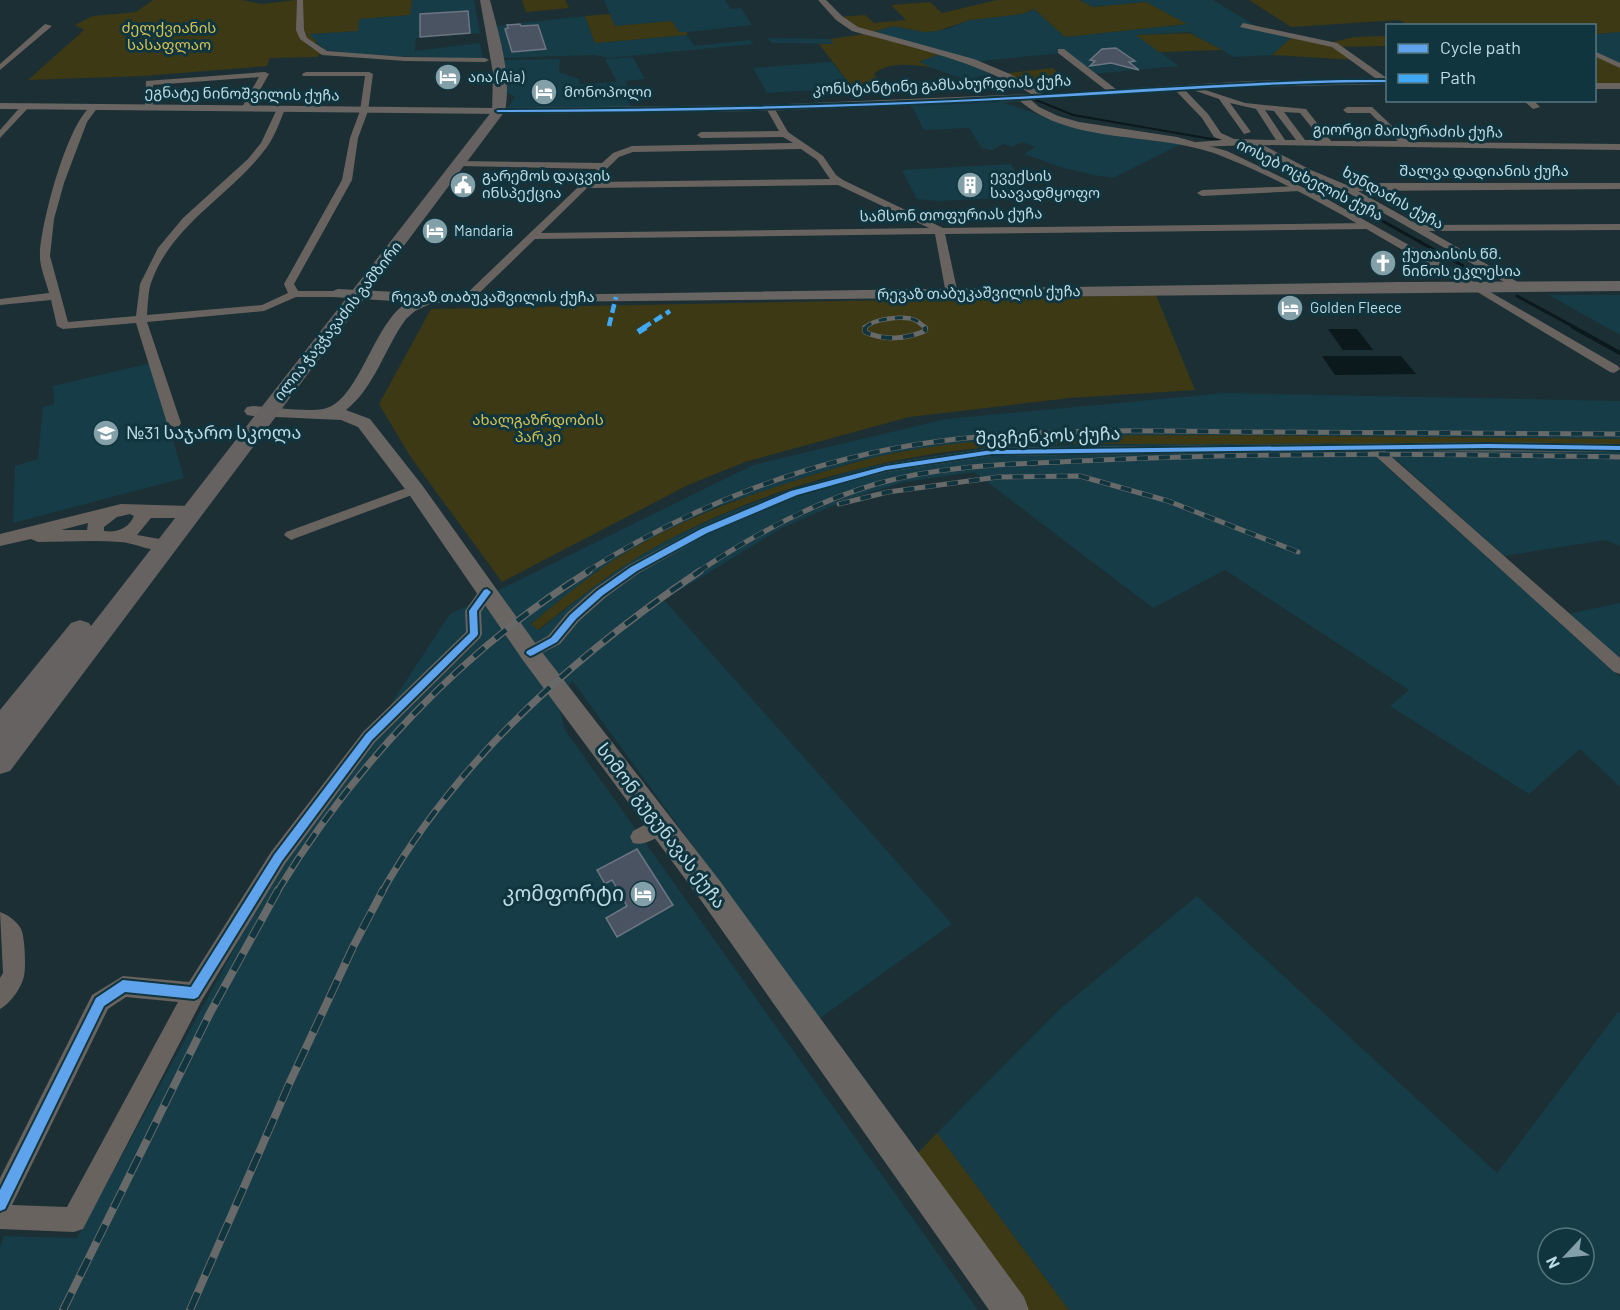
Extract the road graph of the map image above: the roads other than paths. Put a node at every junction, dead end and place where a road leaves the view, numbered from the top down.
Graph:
1 (300, 0) edge
2 (476, 0) edge
3 (485, 0) edge
4 (822, 0) edge
5 (48, 26) dead end
6 (1243, 26) dead end
7 (1061, 51) dead end
8 (1596, 54) edge
9 (485, 60) junction
10 (1620, 66) edge
11 (0, 68) edge
12 (306, 74) dead end
13 (1386, 81) edge
14 (1596, 86) edge
15 (1620, 86) edge
16 (1196, 88) junction
17 (1179, 89) junction
18 (1114, 92) junction
19 (1042, 97) junction
20 (1022, 98) junction
21 (1223, 99) junction
22 (1530, 102) edge
23 (489, 103) junction
24 (0, 105) edge
25 (26, 106) junction
26 (94, 106) junction
27 (1258, 106) junction
28 (149, 107) junction
29 (1536, 107) dead end
30 (770, 108) junction
31 (1277, 108) junction
32 (245, 109) junction
33 (281, 109) junction
34 (1347, 110) dead end
35 (364, 111) junction
36 (1246, 132) dead end
37 (785, 134) junction
38 (0, 135) edge
39 (701, 135) dead end
40 (1234, 142) junction
41 (1251, 143) junction
42 (1283, 144) junction
43 (1303, 144) junction
44 (1329, 144) junction
45 (1197, 145) junction
46 (1407, 145) junction
47 (802, 146) junction
48 (1620, 147) edge
49 (458, 164) junction
50 (605, 166) junction
51 (840, 182) junction
52 (586, 185) junction
53 (1620, 186) edge
54 (1297, 189) junction
55 (1348, 189) junction
56 (1202, 193) dead end
57 (1368, 226) junction
58 (1620, 227) edge
59 (1419, 228) junction
60 (939, 230) junction
61 (535, 236) junction
62 (366, 260) dead end
63 (351, 278) dead end
64 (1473, 285) junction
65 (1517, 285) junction
66 (1620, 286) edge
67 (294, 294) junction
68 (338, 294) junction
69 (952, 294) junction
70 (57, 296) junction
71 (359, 296) junction
72 (384, 297) junction
73 (429, 298) junction
74 (468, 298) junction
75 (0, 302) edge
76 (400, 316) junction
77 (141, 320) junction
78 (1614, 369) dead end
79 (286, 389) junction
80 (356, 392) junction
81 (261, 411) junction
82 (302, 414) junction
83 (328, 414) junction
84 (174, 423) dead end
85 (364, 423) junction
86 (1374, 448) junction
87 (1620, 448) edge
88 (415, 489) junction
89 (182, 511) junction
90 (141, 512) junction
91 (110, 513) junction
92 (291, 535) dead end
93 (23, 536) junction
94 (109, 536) junction
95 (0, 540) edge
96 (156, 544) junction
97 (487, 592) junction
98 (530, 653) junction
99 (1620, 668) edge
100 (0, 730) edge
101 (0, 763) edge
102 (0, 921) edge
103 (194, 993) junction
104 (0, 998) edge
105 (0, 1204) edge
106 (0, 1217) edge
107 (1011, 1310) edge

1 - 9 street
2 - 9 main road
3 - 23 main road
4 - 19 street
5 - 11 street
6 - 13 street
7 - 18 street
8 - 10 street
9 - 23 main road
12 - 35 street
13 - 16 street, კონსტანტინე გამსახურდიას ქუჩა
14 - 15 street
16 - 17 street, კონსტანტინე გამსახურდიას ქუჩა
16 - 21 street
17 - 18 street, კონსტანტინე გამსახურდიას ქუჩა
17 - 40 street
18 - 19 street, კონსტანტინე გამსახურდიას ქუჩა
19 - 20 street, კონსტანტინე გამსახურდიას ქუჩა
20 - 30 street, კონსტანტინე გამსახურდიას ქუჩა
20 - 45 street, იოსებ ოცხელის ქუჩა
21 - 27 street
21 - 36 street
22 - 29 street
23 - 30 street, კონსტანტინე გამსახურდიას ქუჩა
23 - 35 main road, ეგნატე ნინოშვილის ქუჩა
23 - 49 main road, ილია ჭავჭავაძის გამზირი
23 - 62 main road, ილია ჭავჭავაძის გამზირი
24 - 25 main road, ეგნატე ნინოშვილის ქუჩა
25 - 26 main road, ეგნატე ნინოშვილის ქუჩა
25 - 38 street
26 - 28 main road, ეგნატე ნინოშვილის ქუჩა
26 - 70 street
27 - 31 street
27 - 42 street
28 - 32 main road, ეგნატე ნინოშვილის ქუჩა
28 - 32 street
30 - 37 street
31 - 43 street
31 - 44 street
32 - 33 main road, ეგნატე ნინოშვილის ქუჩა
33 - 35 main road, ეგნატე ნინოშვილის ქუჩა
33 - 77 street
34 - 46 street
35 - 67 street
37 - 39 street
37 - 47 street
40 - 41 street, გიორგი მაისურაძის ქუჩა
40 - 45 street, გიორგი მაისურაძის ქუჩა
41 - 42 street, გიორგი მაისურაძის ქუჩა
41 - 55 street, ხუნდაძის ქუჩა
42 - 43 street, გიორგი მაისურაძის ქუჩა
43 - 44 street, გიორგი მაისურაძის ქუჩა
44 - 46 street, გიორგი მაისურაძის ქუჩა
45 - 54 street, იოსებ ოცხელის ქუჩა
46 - 48 street, გიორგი მაისურაძის ქუჩა
47 - 50 street
47 - 51 street
49 - 50 street
49 - 71 main road, ილია ჭავჭავაძის გამზირი
50 - 52 street
51 - 52 street
51 - 60 street
52 - 61 street
53 - 55 street, შალვა დადიანის ქუჩა
54 - 56 street
54 - 57 street, იოსებ ოცხელის ქუჩა
55 - 59 street, ხუნდაძის ქუჩა
57 - 60 street, სამსონ თოფურიას ქუჩა
57 - 64 street, იოსებ ოცხელის ქუჩა
58 - 59 street
59 - 65 street, ხუნდაძის ქუჩა
60 - 61 street, სამსონ თოფურიას ქუჩა
60 - 69 street
61 - 74 street
63 - 68 main road, ილია ჭავჭავაძის გამზირი
64 - 65 main road, რევაზ თაბუკაშვილის ქუჩა
64 - 69 main road, რევაზ თაბუკაშვილის ქუჩა
64 - 78 street
65 - 66 main road, რევაზ თაბუკაშვილის ქუჩა
67 - 68 street
67 - 77 street
68 - 71 main road, რევაზ თაბუკაშვილის ქუჩა
68 - 81 main road, ილია ჭავჭავაძის გამზირი
69 - 74 main road, რევაზ თაბუკაშვილის ქუჩა
70 - 75 street
70 - 77 street
71 - 72 main road, რევაზ თაბუკაშვილის ქუჩა
71 - 79 main road, ილია ჭავჭავაძის გამზირი
72 - 73 main road, რევაზ თაბუკაშვილის ქუჩა
72 - 76 main road
73 - 74 main road, რევაზ თაბუკაშვილის ქუჩა
73 - 76 main road
76 - 80 main road
77 - 84 street
79 - 81 main road, ილია ჭავჭავაძის გამზირი
79 - 82 main road
80 - 83 main road
80 - 85 main road
81 - 82 main road
81 - 89 main road, ილია ჭავჭავაძის გამზირი
82 - 83 main road
83 - 85 main road
85 - 88 main road, სიმონ გუგუნავას ქუჩა
86 - 87 street, შევჩენკოს ქუჩა
86 - 98 street, შევჩენკოს ქუჩა
86 - 99 street
88 - 92 street
88 - 97 main road, სიმონ გუგუნავას ქუჩა
89 - 90 street
89 - 96 main road, ილია ჭავჭავაძის გამზირი
90 - 91 street
90 - 94 street
91 - 93 street
91 - 94 street
93 - 94 street
93 - 95 street
94 - 96 street
96 - 100 main road, ილია ჭავჭავაძის გამზირი
96 - 101 main road, ილია ჭავჭავაძის გამზირი
97 - 98 main road, სიმონ გუგუნავას ქუჩა
97 - 103 street
98 - 107 main road, სიმონ გუგუნავას ქუჩა
102 - 104 street
103 - 105 street
103 - 106 street

